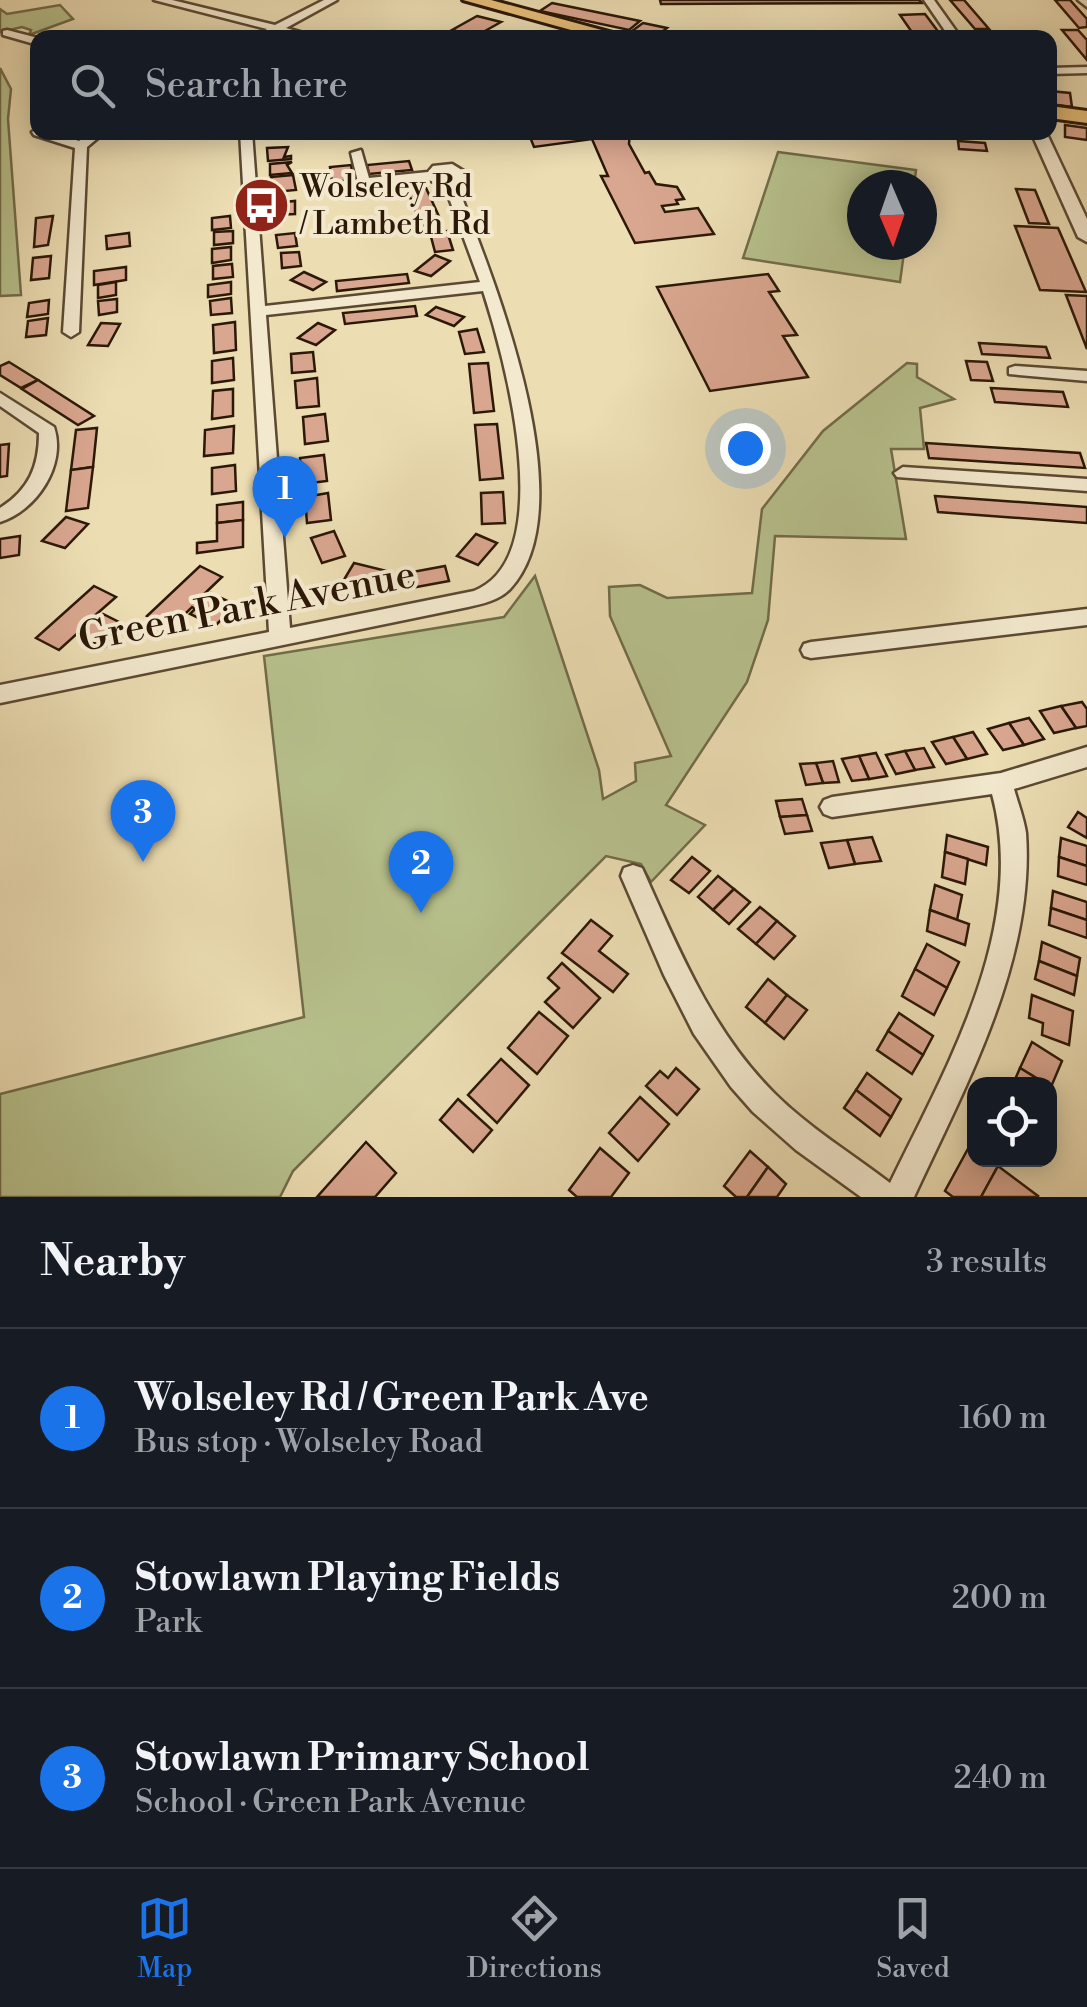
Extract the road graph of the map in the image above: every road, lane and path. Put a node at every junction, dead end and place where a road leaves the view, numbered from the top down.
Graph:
1 (158, 0) edge
2 (332, 0) edge
3 (471, 0) edge
4 (930, 0) edge
5 (279, 28) junction
6 (275, 30) edge
7 (286, 30) edge
8 (590, 30) edge
9 (951, 30) edge
10 (17, 33) dead end
11 (30, 39) edge
12 (1087, 70) edge
13 (1057, 71) edge
14 (1057, 113) edge
15 (1087, 117) edge
16 (19, 126) dead end
17 (30, 129) edge
18 (63, 140) edge
19 (89, 140) edge
20 (247, 140) edge
21 (1042, 140) edge
22 (81, 146) junction
23 (357, 153) dead end
24 (1087, 237) edge
25 (488, 286) junction
26 (258, 311) junction
27 (71, 332) dead end
28 (1015, 371) dead end
29 (1087, 376) edge
30 (0, 398) edge
31 (903, 473) dead end
32 (1087, 485) edge
33 (0, 516) edge
34 (1087, 617) edge
35 (280, 638) junction
36 (812, 650) dead end
37 (0, 694) edge
38 (1087, 757) edge
39 (1001, 783) junction
40 (832, 807) dead end
41 (632, 876) dead end
42 (885, 1197) edge
43 (898, 1197) edge

1 - 5 street
2 - 5 street
3 - 8 highway
4 - 9 street
5 - 6 street
5 - 7 street
10 - 11 street
12 - 13 street
14 - 15 highway
16 - 17 street
18 - 22 street
19 - 22 street
20 - 26 street
21 - 24 street
22 - 27 street
23 - 25 street
25 - 26 street
25 - 35 street, Green Park Avenue
26 - 35 street
28 - 29 street
30 - 33 street
31 - 32 street
34 - 36 street
35 - 37 street, Green Park Avenue
38 - 39 street
39 - 40 street
39 - 43 street
41 - 42 street

